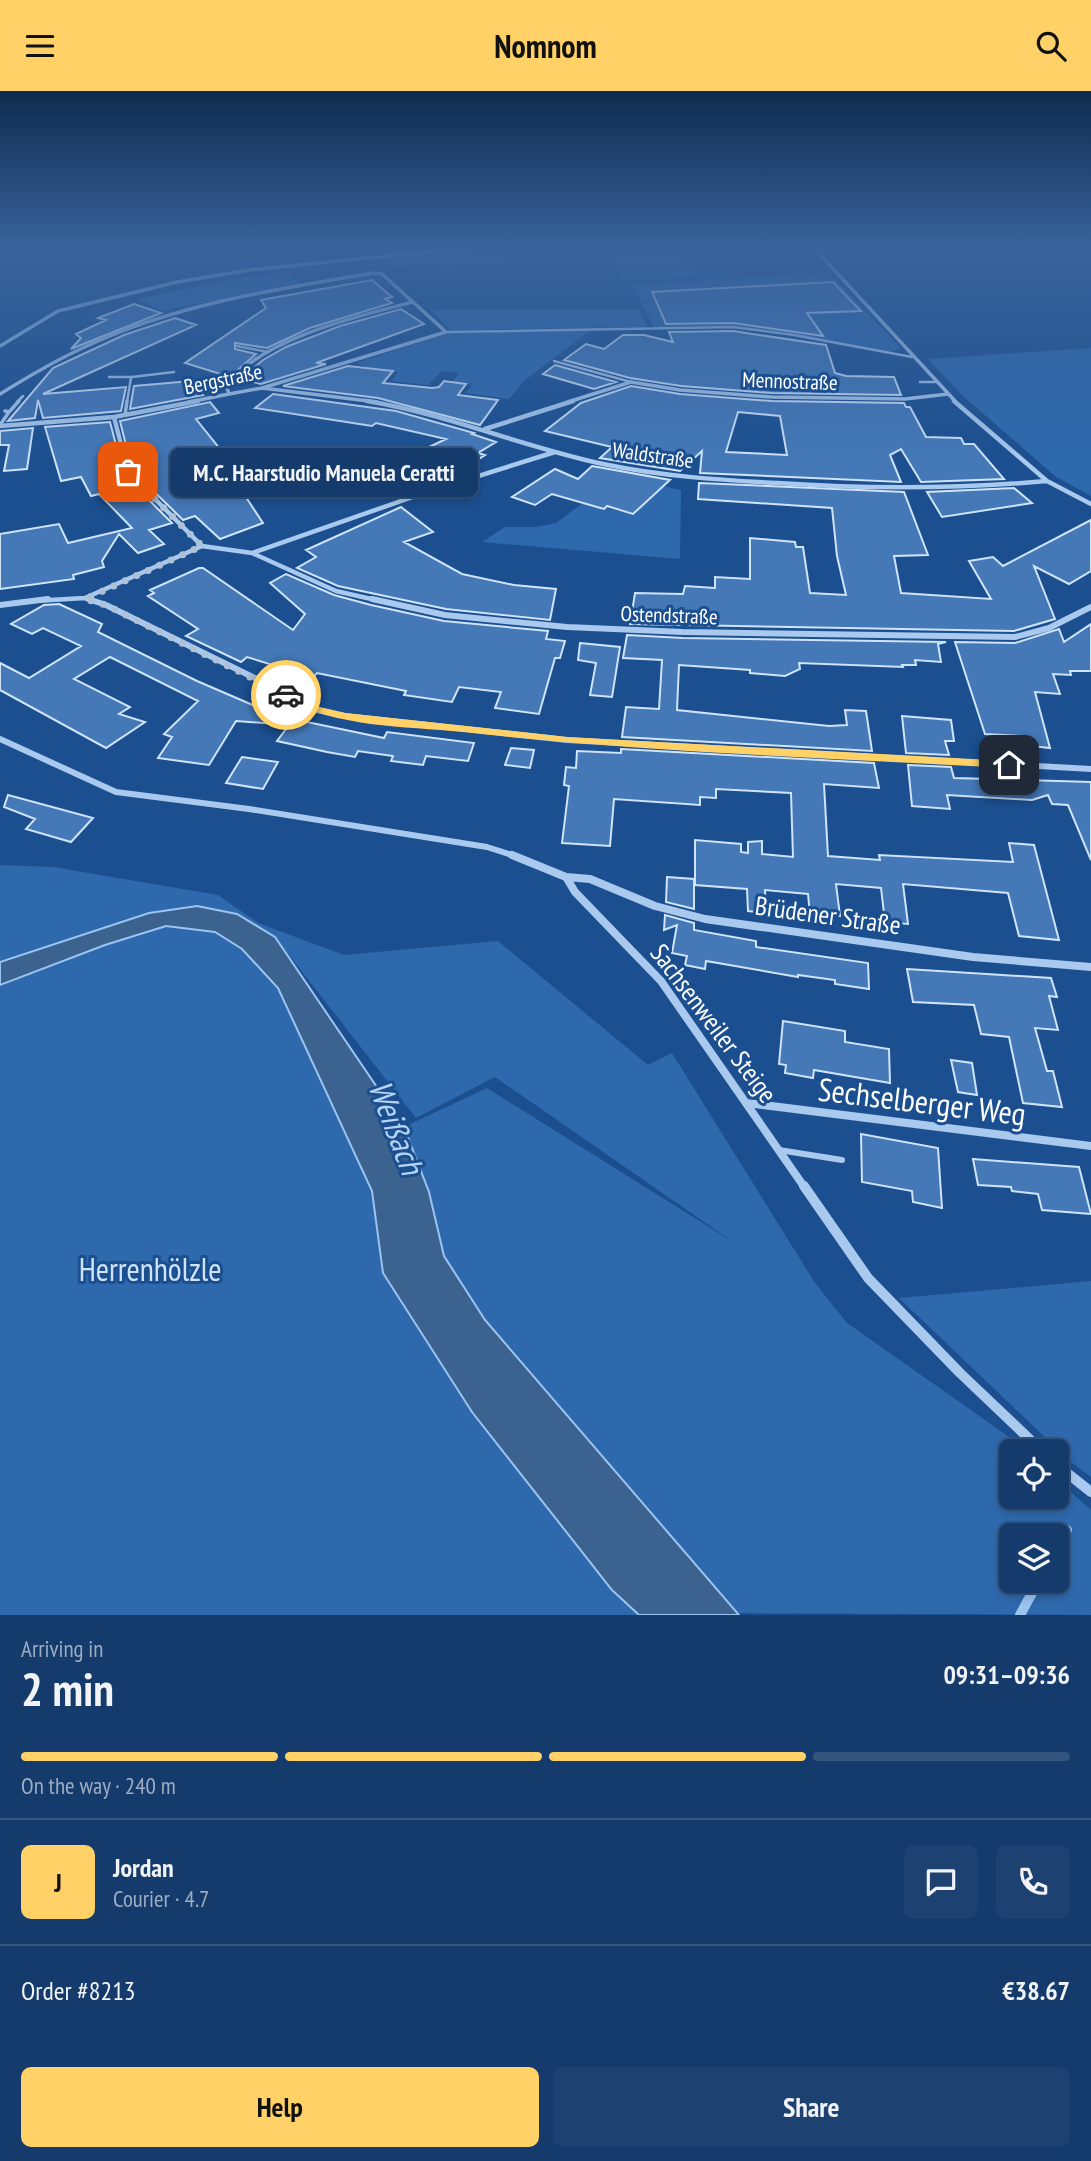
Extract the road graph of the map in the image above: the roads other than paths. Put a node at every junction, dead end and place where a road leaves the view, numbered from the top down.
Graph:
1 (150, 319) edge
2 (343, 319) edge
3 (432, 319) edge
4 (878, 319) edge
5 (446, 332) junction
6 (237, 345) dead end
7 (268, 352) junction
8 (911, 355) junction
9 (554, 361) dead end
10 (174, 372) dead end
11 (109, 377) dead end
12 (131, 378) junction
13 (20, 381) junction
14 (631, 382) junction
15 (920, 382) dead end
16 (936, 382) junction
17 (30, 383) dead end
18 (262, 388) junction
19 (0, 394) edge
20 (948, 394) junction
21 (229, 395) junction
22 (23, 396) dead end
23 (125, 415) junction
24 (114, 417) junction
25 (0, 426) edge
26 (484, 429) junction
27 (556, 451) junction
28 (1047, 481) junction
29 (1091, 504) edge
30 (202, 546) junction
31 (252, 553) junction
32 (85, 599) junction
33 (0, 605) edge
34 (1091, 607) edge
35 (1015, 637) junction
36 (1024, 640) dead end
37 (0, 739) edge
38 (1091, 769) edge
39 (566, 877) junction
40 (1091, 967) edge
41 (747, 1104) junction
42 (1091, 1146) edge
43 (779, 1150) junction
44 (842, 1160) dead end
45 (1029, 1439) edge
46 (1069, 1475) edge
47 (1091, 1492) edge

1 - 13 street
2 - 7 street
3 - 5 street
4 - 8 street
5 - 8 lane
5 - 18 street, Bergstraße
6 - 7 lane
7 - 21 street
8 - 16 street
9 - 14 lane, Mennostraße
10 - 12 lane
11 - 12 lane
12 - 23 lane
13 - 17 lane
13 - 19 street
14 - 20 street, Mennostraße
14 - 26 street, Mennostraße
15 - 16 lane
16 - 20 street
18 - 21 street, Bergstraße
18 - 26 street, Waldstraße
20 - 28 street
21 - 23 street, Bergstraße
22 - 25 lane
23 - 24 street, Bergstraße
24 - 25 street, Bergstraße
24 - 30 street
26 - 27 street, Waldstraße
27 - 28 street, Waldstraße
27 - 31 street
28 - 29 street
30 - 31 street
30 - 32 street
31 - 35 street, Ostendstraße
32 - 33 street
32 - 38 street
34 - 35 street, Ostendstraße
35 - 36 lane
37 - 39 street, Sachsenweiler Steige
39 - 40 street, Brüdener Straße
39 - 41 street, Sachsenweiler Steige
41 - 42 street, Sechselberger Weg
41 - 43 street, Sachsenweiler Steige
43 - 44 lane
43 - 45 street, Sachsenweiler Steige
46 - 47 street

